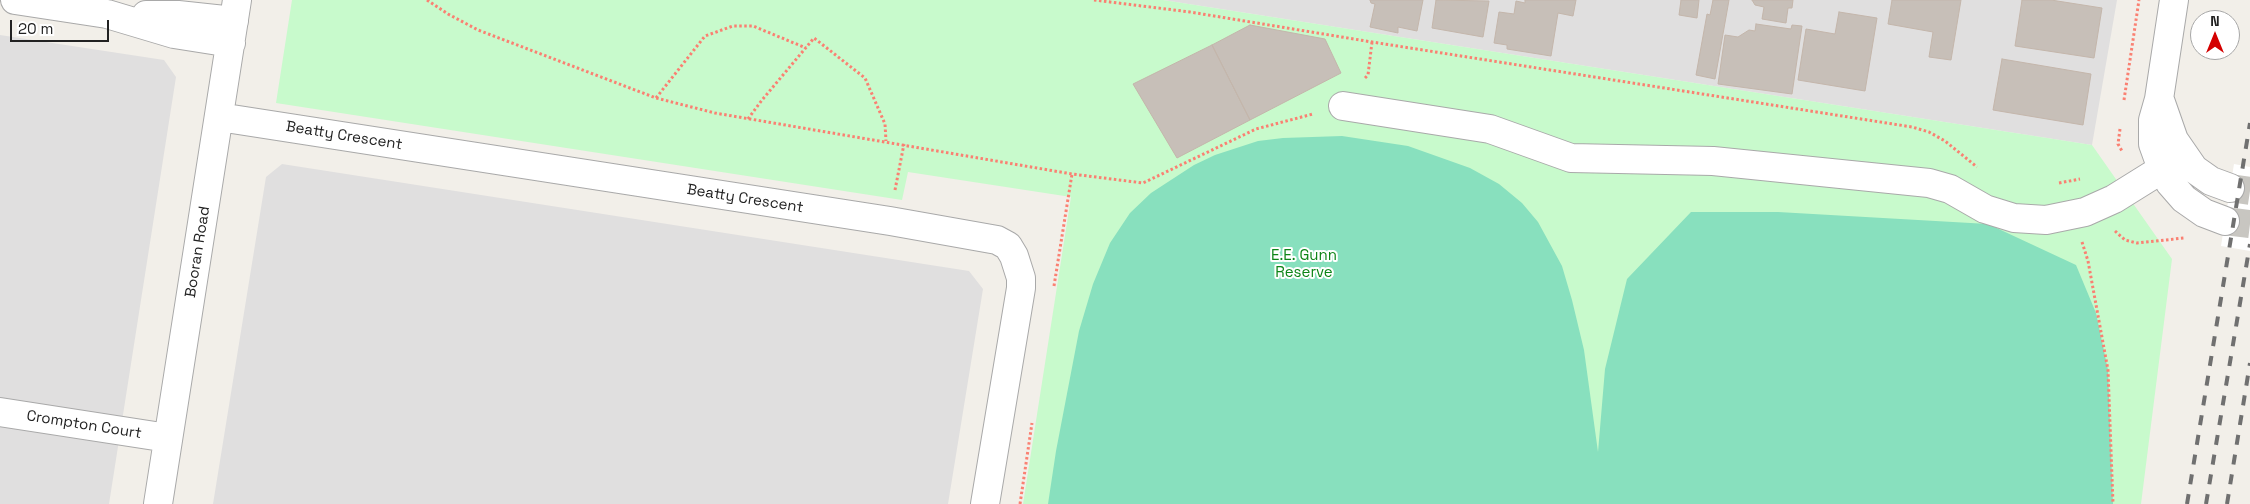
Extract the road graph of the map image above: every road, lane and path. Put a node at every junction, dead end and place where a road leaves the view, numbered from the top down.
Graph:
1 (16, 0) edge
2 (427, 0) edge
3 (1094, 0) edge
4 (2138, 0) edge
5 (2174, 0) edge
6 (234, 22) edge
7 (1372, 42) junction
8 (806, 48) junction
9 (656, 98) junction
10 (1343, 106) junction
11 (2123, 106) dead end
12 (219, 117) junction
13 (748, 119) junction
14 (2120, 125) dead end
15 (886, 141) junction
16 (904, 144) junction
17 (2126, 158) dead end
18 (2172, 162) junction
19 (1984, 172) dead end
20 (2085, 179) dead end
21 (2052, 185) dead end
22 (2230, 188) tunnel mouth
23 (2074, 214) junction
24 (2225, 220) tunnel mouth
25 (890, 221) junction
26 (2112, 226) dead end
27 (2187, 238) dead end
28 (0, 412) edge
29 (168, 438) junction
30 (158, 504) edge
31 (985, 504) edge
32 (2113, 504) edge

1 - 6 street
2 - 9 path
3 - 7 path
4 - 11 path
5 - 18 street
6 - 12 street, Booran Road
7 - 10 path
7 - 19 path
8 - 9 path
8 - 13 path
8 - 15 path
9 - 13 path
10 - 16 path
10 - 23 street
12 - 25 street, Beatty Crescent
12 - 29 street, Booran Road
13 - 15 path
14 - 17 path
15 - 16 path
16 - 25 path
18 - 22 street
18 - 23 street
18 - 24 street
20 - 21 path
23 - 32 path
25 - 31 street, Beatty Crescent
26 - 27 path
28 - 29 street, Crompton Court
29 - 30 street, Booran Road

